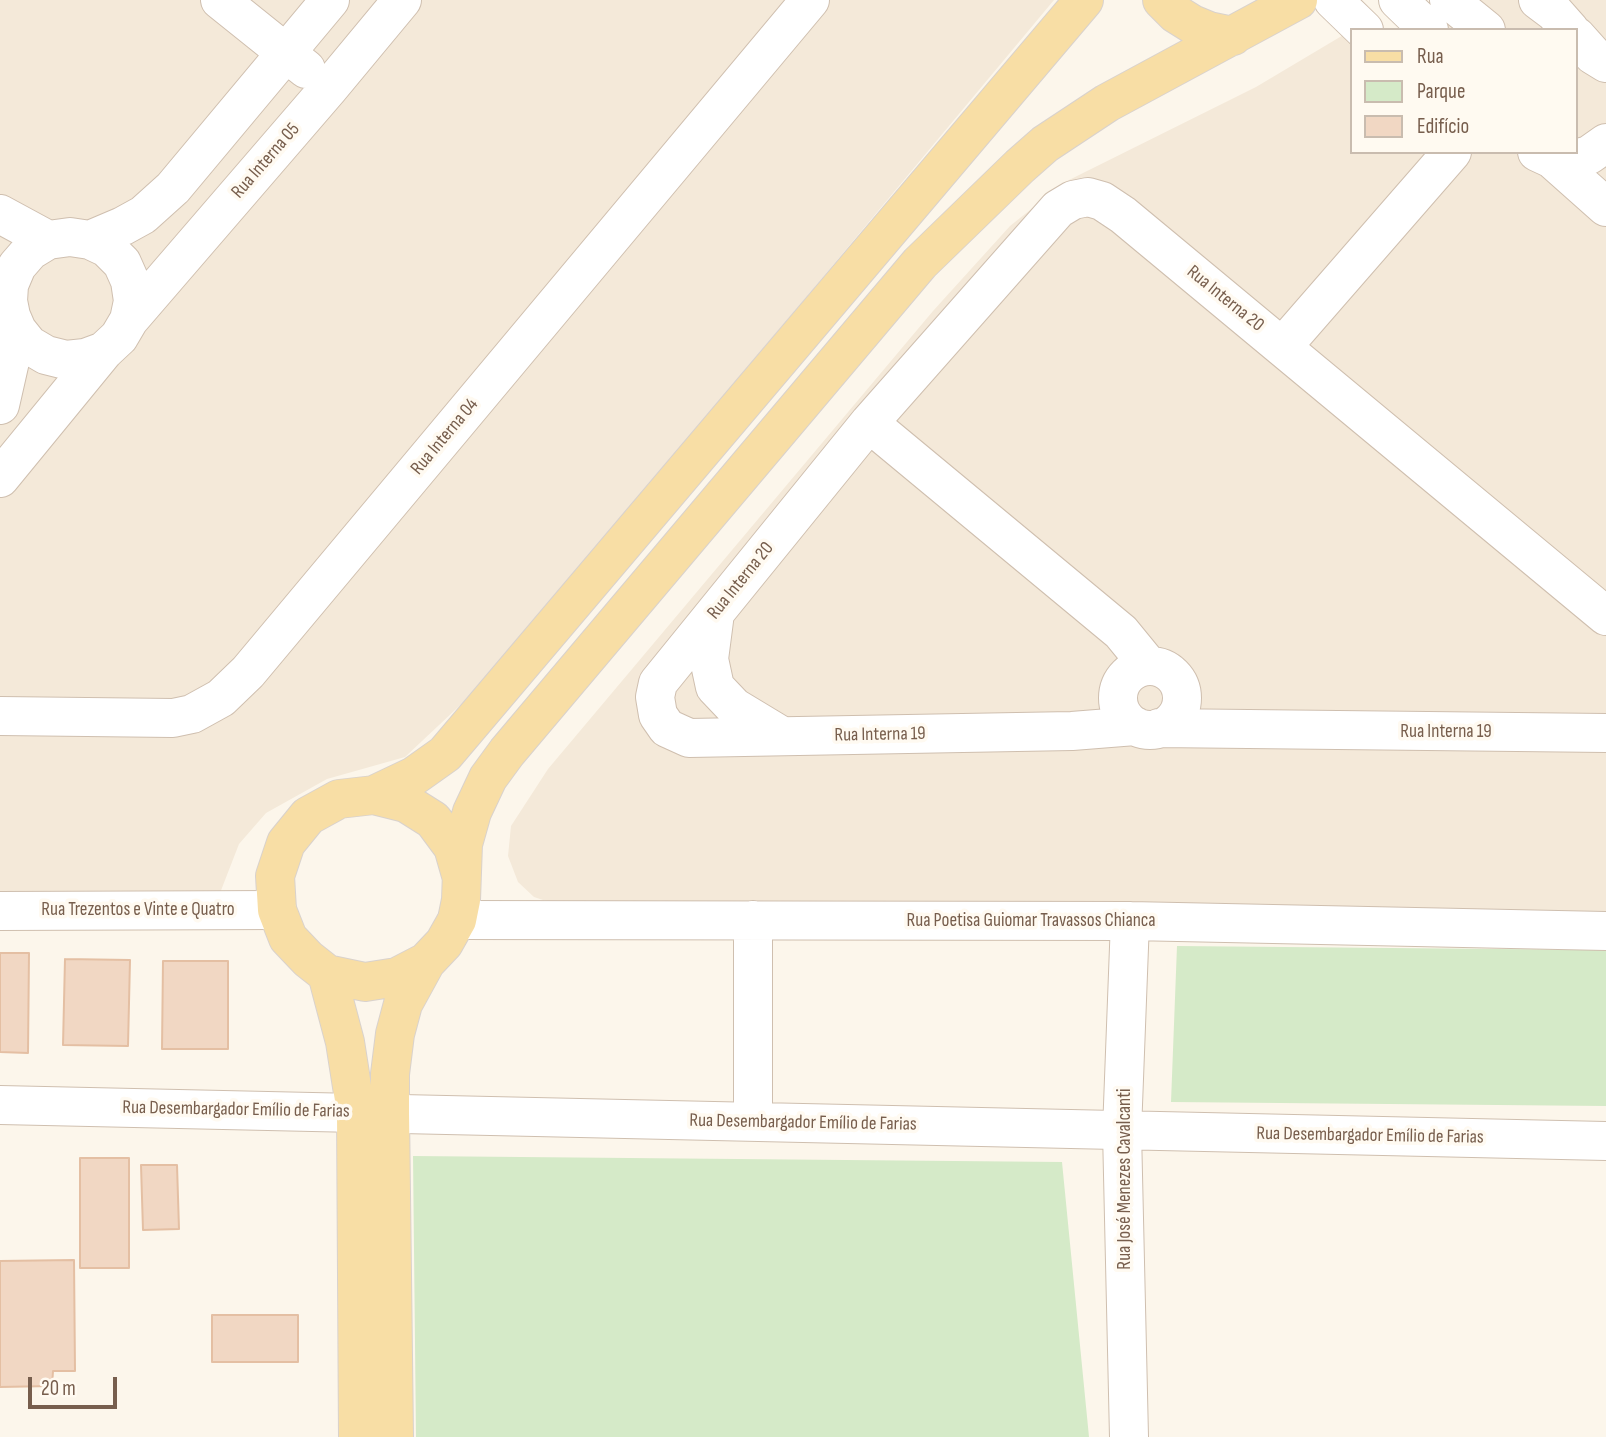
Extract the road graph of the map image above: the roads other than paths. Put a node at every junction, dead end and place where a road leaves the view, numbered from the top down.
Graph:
1 (220, 0) edge
2 (330, 0) edge
3 (402, 0) edge
4 (810, 0) edge
5 (1084, 0) edge
6 (1162, 0) edge
7 (1298, 0) edge
8 (1333, 0) edge
9 (1398, 0) edge
10 (1443, 11) edge
11 (1362, 28) edge
12 (1481, 28) edge
13 (1233, 36) junction
14 (286, 54) junction
15 (329, 88) junction
16 (1606, 143) edge
17 (1450, 154) edge
18 (1544, 156) edge
19 (1606, 207) edge
20 (0, 214) edge
21 (48, 240) junction
22 (90, 240) junction
23 (8, 305) edge
24 (129, 320) junction
25 (1283, 346) junction
26 (104, 351) junction
27 (0, 405) edge
28 (869, 423) junction
29 (0, 478) edge
30 (715, 613) junction
31 (1604, 619) edge
32 (1143, 694) junction
33 (0, 716) edge
34 (1600, 725) edge
35 (1262, 731) junction
36 (782, 736) junction
37 (689, 738) joint
38 (374, 795) junction
39 (462, 878) junction
40 (277, 910) junction
41 (0, 911) edge
42 (457, 920) junction
43 (753, 920) junction
44 (1130, 921) junction
45 (1606, 931) edge
46 (426, 962) junction
47 (327, 974) junction
48 (0, 1105) edge
49 (373, 1112) junction
50 (753, 1121) junction
51 (1122, 1131) junction
52 (1606, 1141) edge
53 (358, 1437) edge
54 (394, 1437) edge
55 (1129, 1437) edge

1 - 14 street
2 - 14 street
3 - 15 street, Rua Interna 05
4 - 33 street, Rua Interna 04
5 - 38 main road
6 - 13 main road
7 - 13 main road
8 - 11 street
9 - 10 street
10 - 12 street
13 - 39 main road
14 - 15 street
14 - 22 street
15 - 24 street, Rua Interna 05
16 - 18 street
17 - 25 street
18 - 19 street
20 - 21 street
21 - 22 street
21 - 23 street
22 - 24 street
23 - 26 street
23 - 27 street
24 - 26 street
25 - 28 street, Rua Interna 20
25 - 31 street, Rua Interna 20
26 - 29 street
28 - 30 street, Rua Interna 20
28 - 32 street
30 - 36 street
30 - 37 street, Rua Interna 20
32 - 35 street, Rua Interna 19
32 - 35 street, Rua Interna 19
32 - 36 street, Rua Interna 19
34 - 35 street, Rua Interna 19
36 - 37 street, Rua Interna 19
38 - 39 main road
38 - 40 main road
39 - 42 main road
40 - 41 street, Rua Trezentos e Vinte e Quatro
40 - 47 main road
42 - 43 street, Rua Poetisa Guiomar Travassos Chianca
42 - 46 main road
43 - 44 street, Rua Poetisa Guiomar Travassos Chianca
43 - 50 street
44 - 45 street, Rua Poetisa Guiomar Travassos Chianca
44 - 51 street, Rua José Menezes Cavalcanti
46 - 47 main road
46 - 49 main road
47 - 49 main road
48 - 49 street, Rua Desembargador Emílio de Farias
49 - 50 street, Rua Desembargador Emílio de Farias
49 - 53 main road
49 - 54 main road
50 - 51 street, Rua Desembargador Emílio de Farias
51 - 52 street, Rua Desembargador Emílio de Farias
51 - 55 street, Rua José Menezes Cavalcanti

